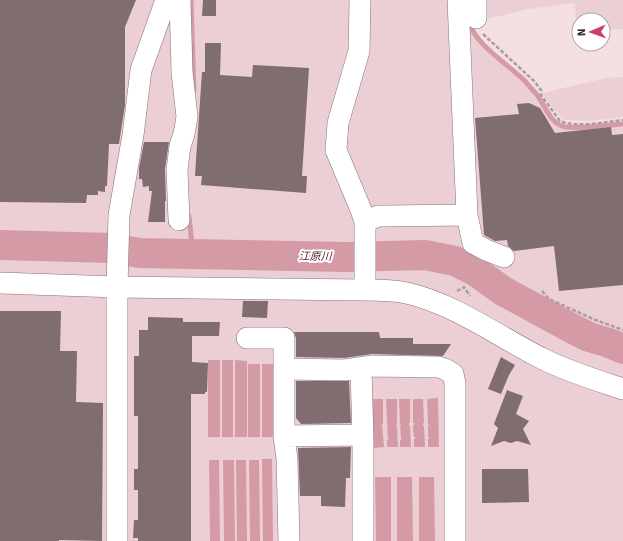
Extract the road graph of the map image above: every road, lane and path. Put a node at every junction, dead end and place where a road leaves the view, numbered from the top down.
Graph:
1 (166, 0) edge
2 (180, 0) edge
3 (360, 0) edge
4 (458, 0) edge
5 (476, 9) edge
6 (623, 120) edge
7 (467, 215) junction
8 (179, 220) dead end
9 (364, 229) junction
10 (504, 257) dead end
11 (117, 279) junction
12 (0, 283) edge
13 (365, 290) junction
14 (542, 291) dead end
15 (623, 330) edge
16 (247, 338) dead end
17 (284, 368) junction
18 (361, 368) junction
19 (623, 389) edge
20 (363, 435) junction
21 (284, 436) junction
22 (117, 541) edge
23 (288, 541) edge
24 (363, 541) edge
25 (455, 541) edge

1 - 11 street
2 - 8 street
3 - 9 street
4 - 7 street
5 - 6 path
7 - 9 street
7 - 10 street
9 - 13 street
11 - 12 street
11 - 13 street
11 - 22 street
13 - 19 street
14 - 15 path
16 - 17 street
17 - 18 street
17 - 21 street
18 - 20 street
18 - 25 street
20 - 21 street
20 - 24 street
21 - 23 street

